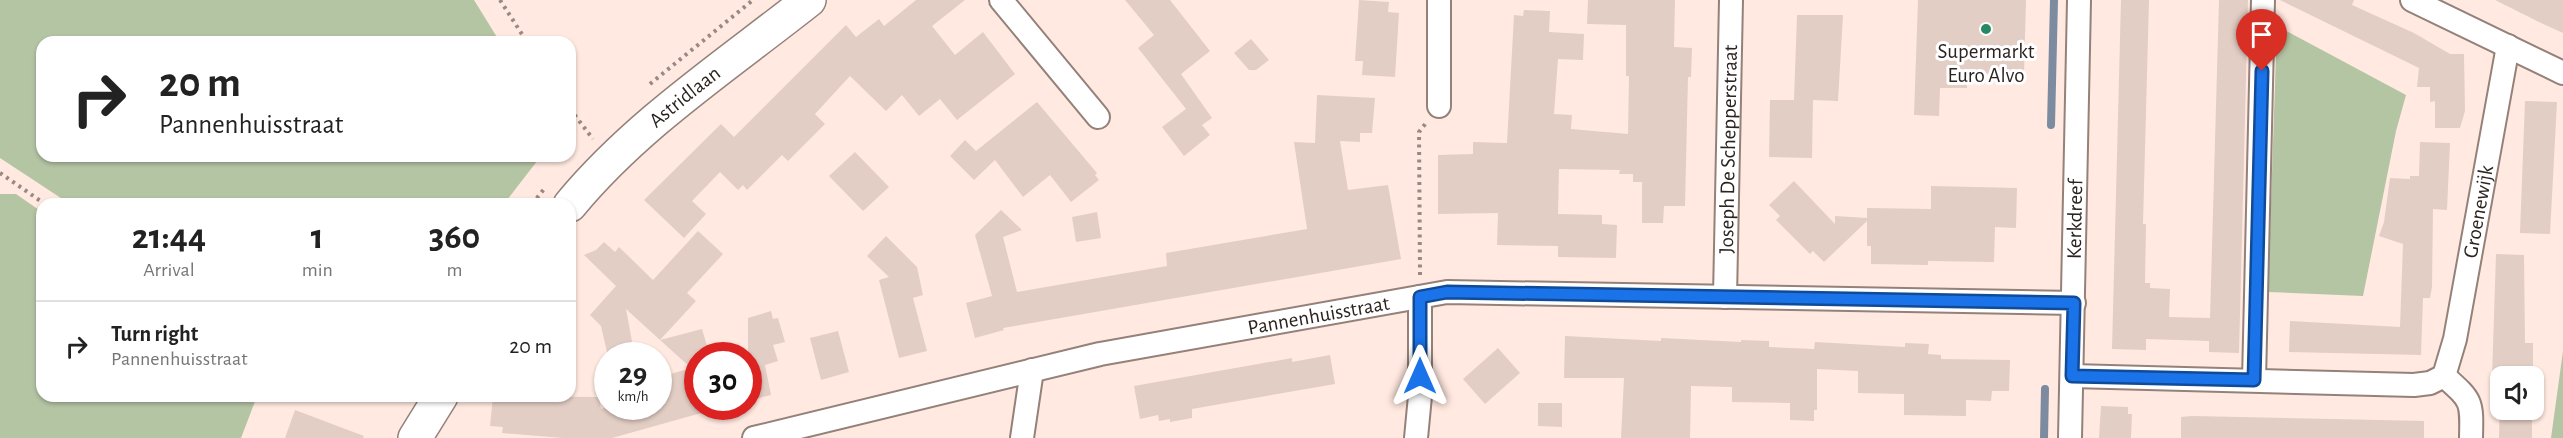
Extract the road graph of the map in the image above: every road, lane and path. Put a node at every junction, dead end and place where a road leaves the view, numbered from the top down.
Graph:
1 (500, 0) edge
2 (809, 0) edge
3 (1001, 0) edge
4 (1439, 0) edge
5 (1731, 0) edge
6 (2079, 0) edge
7 (2263, 0) edge
8 (2412, 0) edge
9 (523, 36) edge
10 (2508, 46) junction
11 (2563, 73) edge
12 (1439, 106) joint
13 (576, 117) edge
14 (1098, 117) dead end
15 (612, 159) junction
16 (0, 173) edge
17 (36, 198) edge
18 (576, 198) edge
19 (1420, 297) junction
20 (1725, 297) junction
21 (2074, 303) junction
22 (1032, 370) junction
23 (2072, 376) junction
24 (2444, 376) junction
25 (2254, 380) junction
26 (438, 402) edge
27 (419, 437) edge
28 (754, 438) edge
29 (1022, 438) edge
30 (1416, 438) edge
31 (2070, 438) edge
32 (2471, 438) edge

1 - 9 path
2 - 15 main road, Astridlaan
3 - 14 street
4 - 12 street
5 - 20 street, Joseph De Schepperstraat
6 - 21 street, Kerkdreef
7 - 25 street
8 - 10 street
10 - 11 street
10 - 24 street, Groenewijk
12 - 19 path
13 - 15 path
15 - 18 main road, Astridlaan
16 - 17 path
19 - 20 street, Pannenhuisstraat
19 - 22 street, Pannenhuisstraat
19 - 30 street
20 - 21 street, Pannenhuisstraat
21 - 23 street, Kerkdreef
22 - 28 street, Pannenhuisstraat
22 - 29 street
23 - 25 street
23 - 31 street, Kerkdreef
24 - 25 street
24 - 32 street
26 - 27 main road

